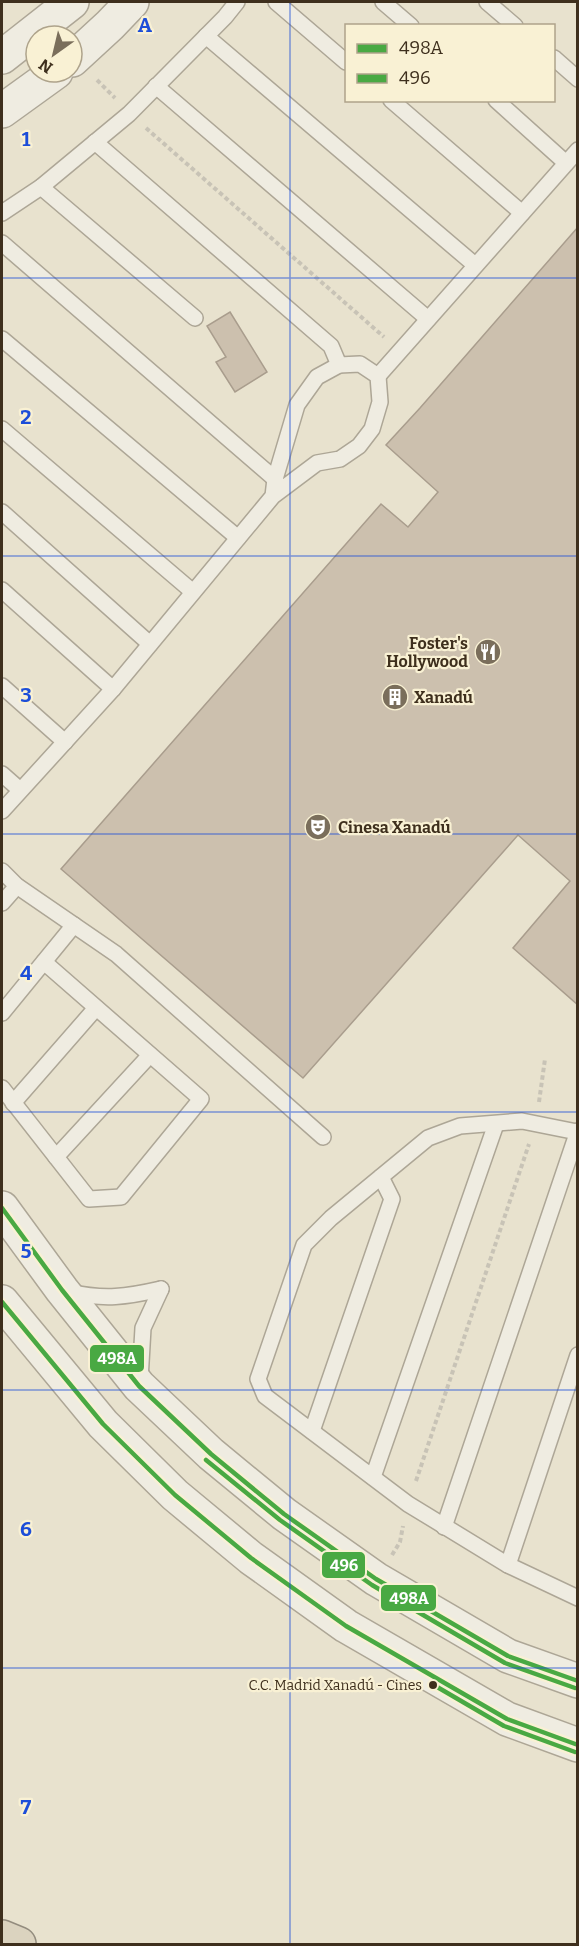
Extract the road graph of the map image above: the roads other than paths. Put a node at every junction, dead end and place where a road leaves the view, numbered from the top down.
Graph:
1 (72, 2) edge
2 (132, 2) edge
3 (237, 2) edge
4 (276, 2) edge
5 (383, 2) edge
6 (487, 2) edge
7 (409, 24) edge
8 (513, 24) edge
9 (206, 36) junction
10 (84, 48) edge
11 (2, 57) edge
12 (555, 59) edge
13 (345, 61) edge
14 (578, 79) edge
15 (39, 84) edge
16 (156, 86) junction
17 (393, 102) edge
18 (497, 102) edge
19 (2, 111) edge
20 (95, 142) junction
21 (578, 150) edge
22 (566, 163) junction
23 (41, 187) junction
24 (2, 213) edge
25 (522, 213) junction
26 (2, 243) edge
27 (475, 266) junction
28 (195, 318) dead end
29 (428, 319) junction
30 (2, 339) edge
31 (339, 365) junction
32 (378, 376) junction
33 (2, 429) edge
34 (275, 479) junction
35 (273, 496) junction
36 (2, 512) edge
37 (238, 538) junction
38 (2, 590) edge
39 (193, 592) junction
40 (150, 644) junction
41 (2, 686) edge
42 (113, 689) junction
43 (65, 742) junction
44 (2, 774) edge
45 (19, 789) junction
46 (2, 811) edge
47 (2, 871) edge
48 (17, 886) junction
49 (2, 903) edge
50 (74, 925) junction
51 (44, 962) junction
52 (96, 1008) junction
53 (2, 1012) edge
54 (150, 1055) junction
55 (2, 1088) edge
56 (13, 1103) junction
57 (496, 1124) junction
58 (577, 1131) edge
59 (323, 1137) dead end
60 (56, 1157) junction
61 (381, 1177) junction
62 (2, 1208) edge
63 (62, 1290) junction
64 (2, 1302) edge
65 (578, 1354) edge
66 (139, 1386) junction
67 (312, 1431) junction
68 (372, 1477) junction
69 (444, 1527) junction
70 (508, 1565) junction
71 (576, 1592) edge
72 (578, 1681) edge
73 (578, 1746) edge
74 (2, 1937) edge
75 (20, 1944) edge

1 - 11 street
2 - 10 street
3 - 9 lane
4 - 13 lane
5 - 7 lane
6 - 8 lane
9 - 16 lane
9 - 27 lane
12 - 14 lane
15 - 19 street
16 - 20 lane
16 - 29 lane
17 - 25 lane
18 - 22 lane
20 - 23 lane
20 - 31 lane
21 - 22 lane
22 - 25 lane
23 - 24 lane
23 - 28 lane
25 - 27 lane
26 - 34 lane
27 - 29 lane
29 - 32 lane
30 - 37 lane
31 - 32 lane
31 - 34 lane
32 - 35 lane
33 - 39 lane
34 - 35 lane
35 - 37 lane
36 - 40 lane
37 - 39 lane
38 - 42 lane
39 - 40 lane
40 - 42 lane
41 - 43 lane
42 - 43 lane
43 - 45 lane
44 - 45 lane
45 - 46 lane
47 - 48 lane
48 - 49 lane
48 - 50 lane
50 - 51 lane
50 - 59 lane
51 - 52 lane
51 - 53 lane
52 - 54 lane
52 - 56 lane
54 - 60 lane
54 - 60 lane
55 - 56 lane
56 - 60 lane
57 - 58 lane
57 - 61 lane
57 - 68 lane
58 - 69 lane
61 - 67 lane
61 - 67 lane
62 - 63 street
63 - 66 street
63 - 66 lane
64 - 73 street
65 - 70 lane
66 - 72 street
67 - 68 lane
68 - 69 lane
69 - 70 lane
70 - 71 lane
74 - 75 highway

